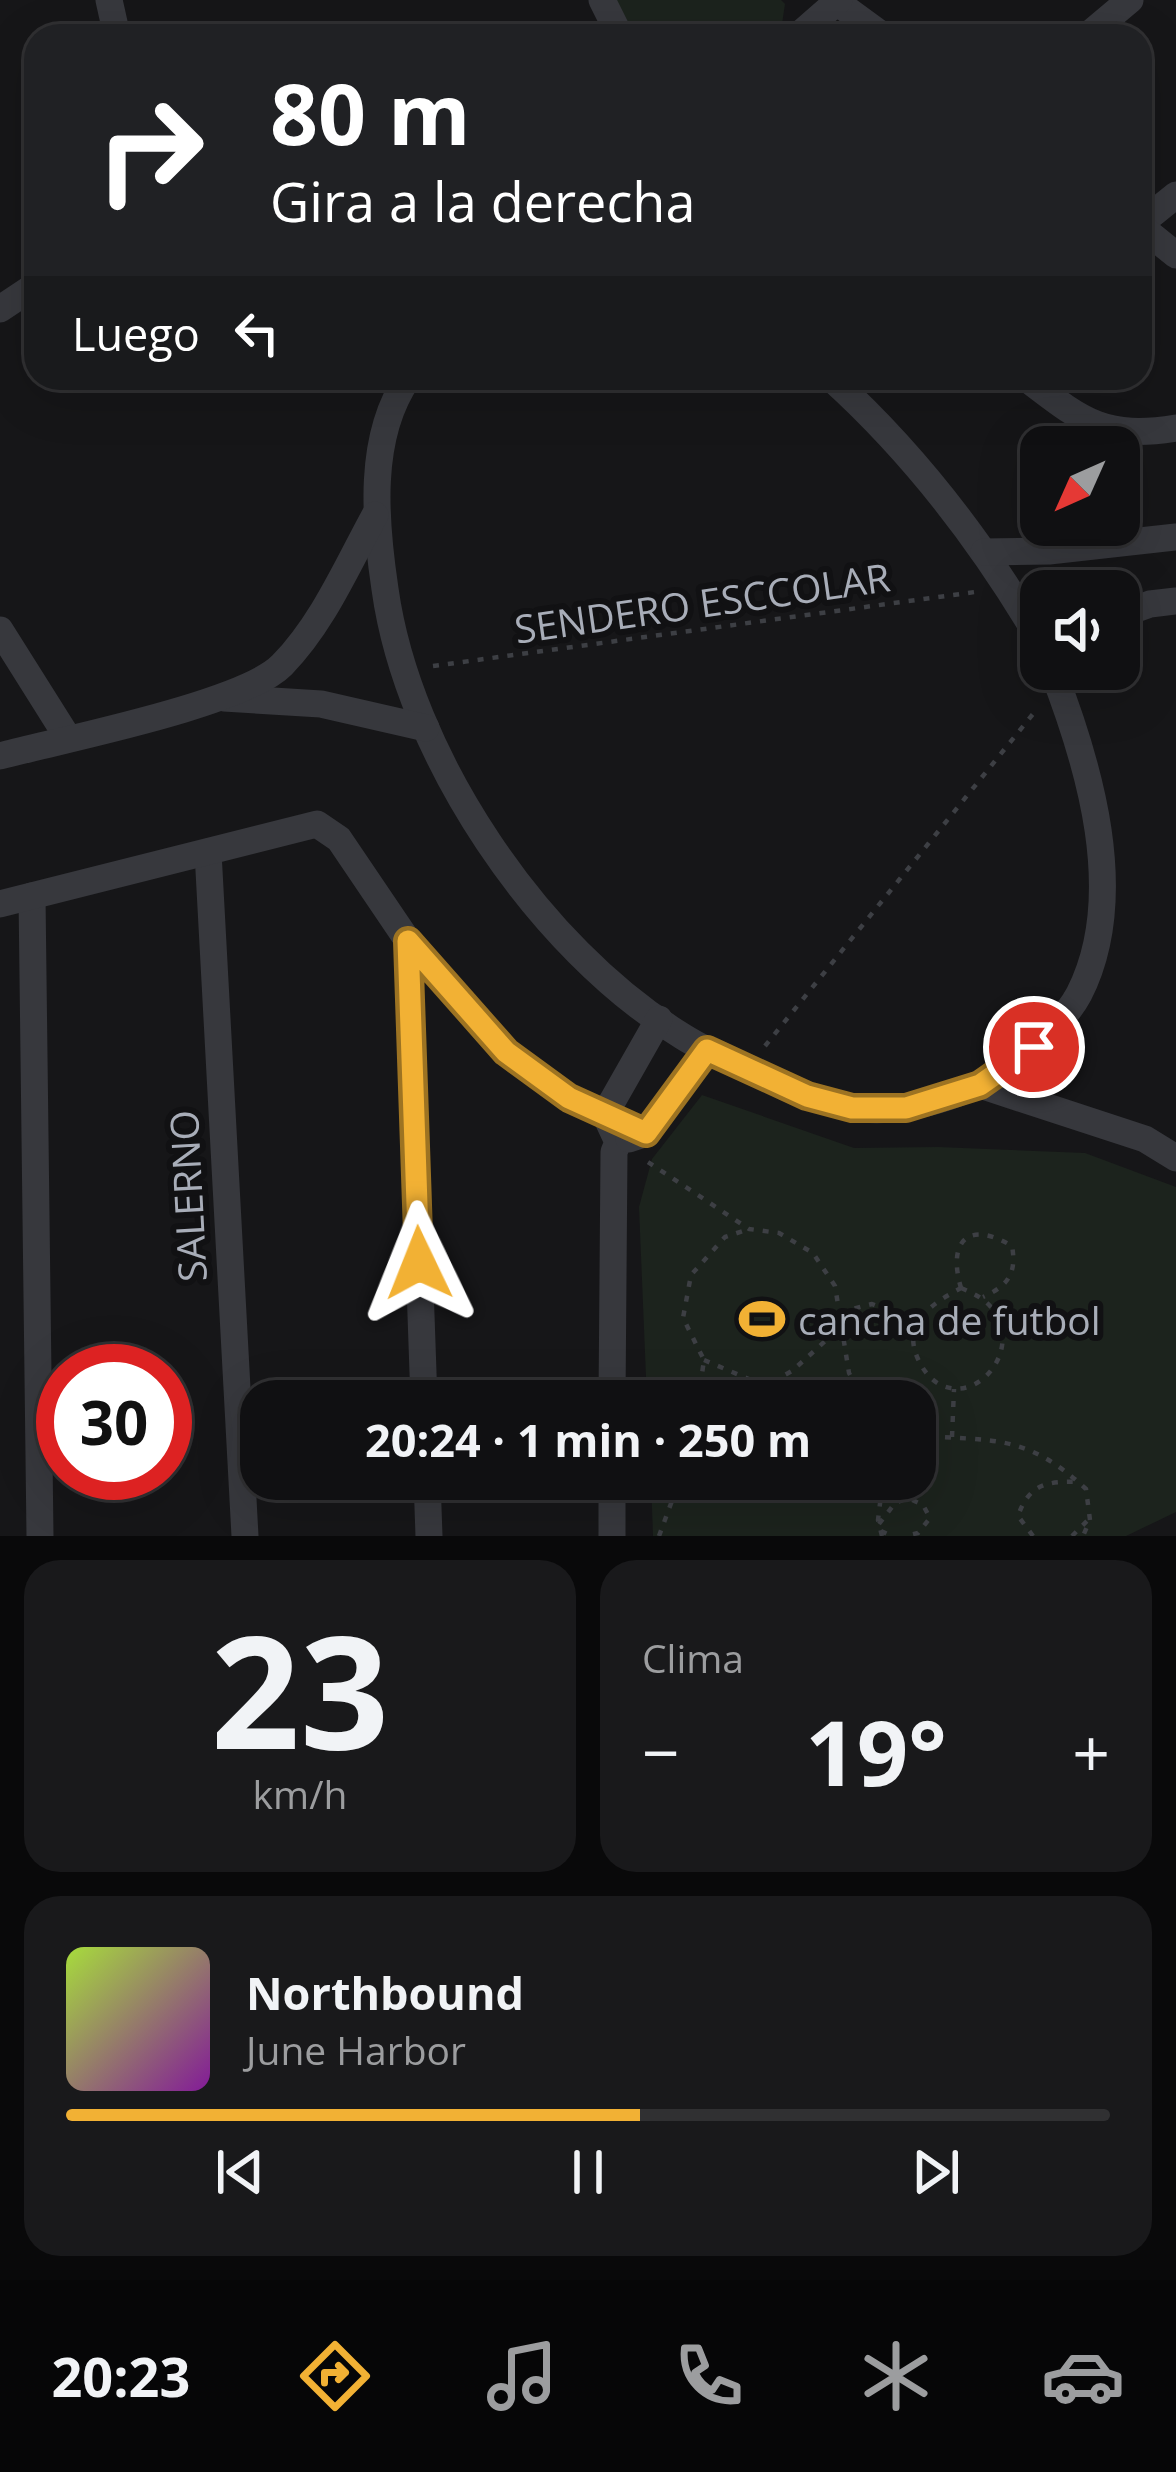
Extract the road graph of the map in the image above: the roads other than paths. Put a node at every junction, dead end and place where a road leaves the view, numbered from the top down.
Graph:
1 (1130, 0) edge
2 (837, 1) edge
3 (811, 24) edge
4 (867, 24) edge
5 (1101, 24) edge
6 (1176, 194) edge
7 (1152, 215) edge
8 (1152, 235) edge
9 (1176, 255) edge
10 (400, 390) edge
11 (844, 390) edge
12 (1042, 390) edge
13 (1176, 428) edge
14 (375, 515) junction
15 (1176, 537) edge
16 (984, 552) junction
17 (1176, 601) edge
18 (1020, 607) edge
19 (1140, 608) edge
20 (0, 630) edge
21 (1058, 690) edge
22 (220, 698) junction
23 (426, 728) junction
24 (68, 739) junction
25 (0, 756) edge
26 (208, 852) junction
27 (32, 896) junction
28 (0, 904) edge
29 (408, 941) junction
30 (659, 1019) junction
31 (707, 1050) junction
32 (980, 1085) junction
33 (605, 1114) junction
34 (646, 1133) junction
35 (618, 1142) junction
36 (1176, 1158) edge
37 (423, 1380) edge
38 (613, 1380) edge
39 (428, 1500) edge
40 (612, 1500) edge
41 (40, 1536) edge
42 (245, 1536) edge
43 (429, 1536) edge
44 (612, 1536) edge

1 - 5 street
2 - 3 street
2 - 4 street
6 - 7 street
8 - 9 street
10 - 14 street
11 - 16 street
12 - 13 street
14 - 22 street
14 - 23 street
15 - 16 street
16 - 18 street
17 - 19 street
20 - 24 street
21 - 32 street
22 - 23 street
22 - 24 street
23 - 30 street
24 - 25 street
26 - 27 street
26 - 29 street
26 - 42 street, SALERNO
27 - 28 street
27 - 41 street
29 - 33 street
29 - 37 street
30 - 31 street
30 - 33 street
31 - 32 street
31 - 34 street
32 - 36 street
33 - 34 street
33 - 35 street
34 - 35 street
35 - 38 street
39 - 43 street
40 - 44 street

